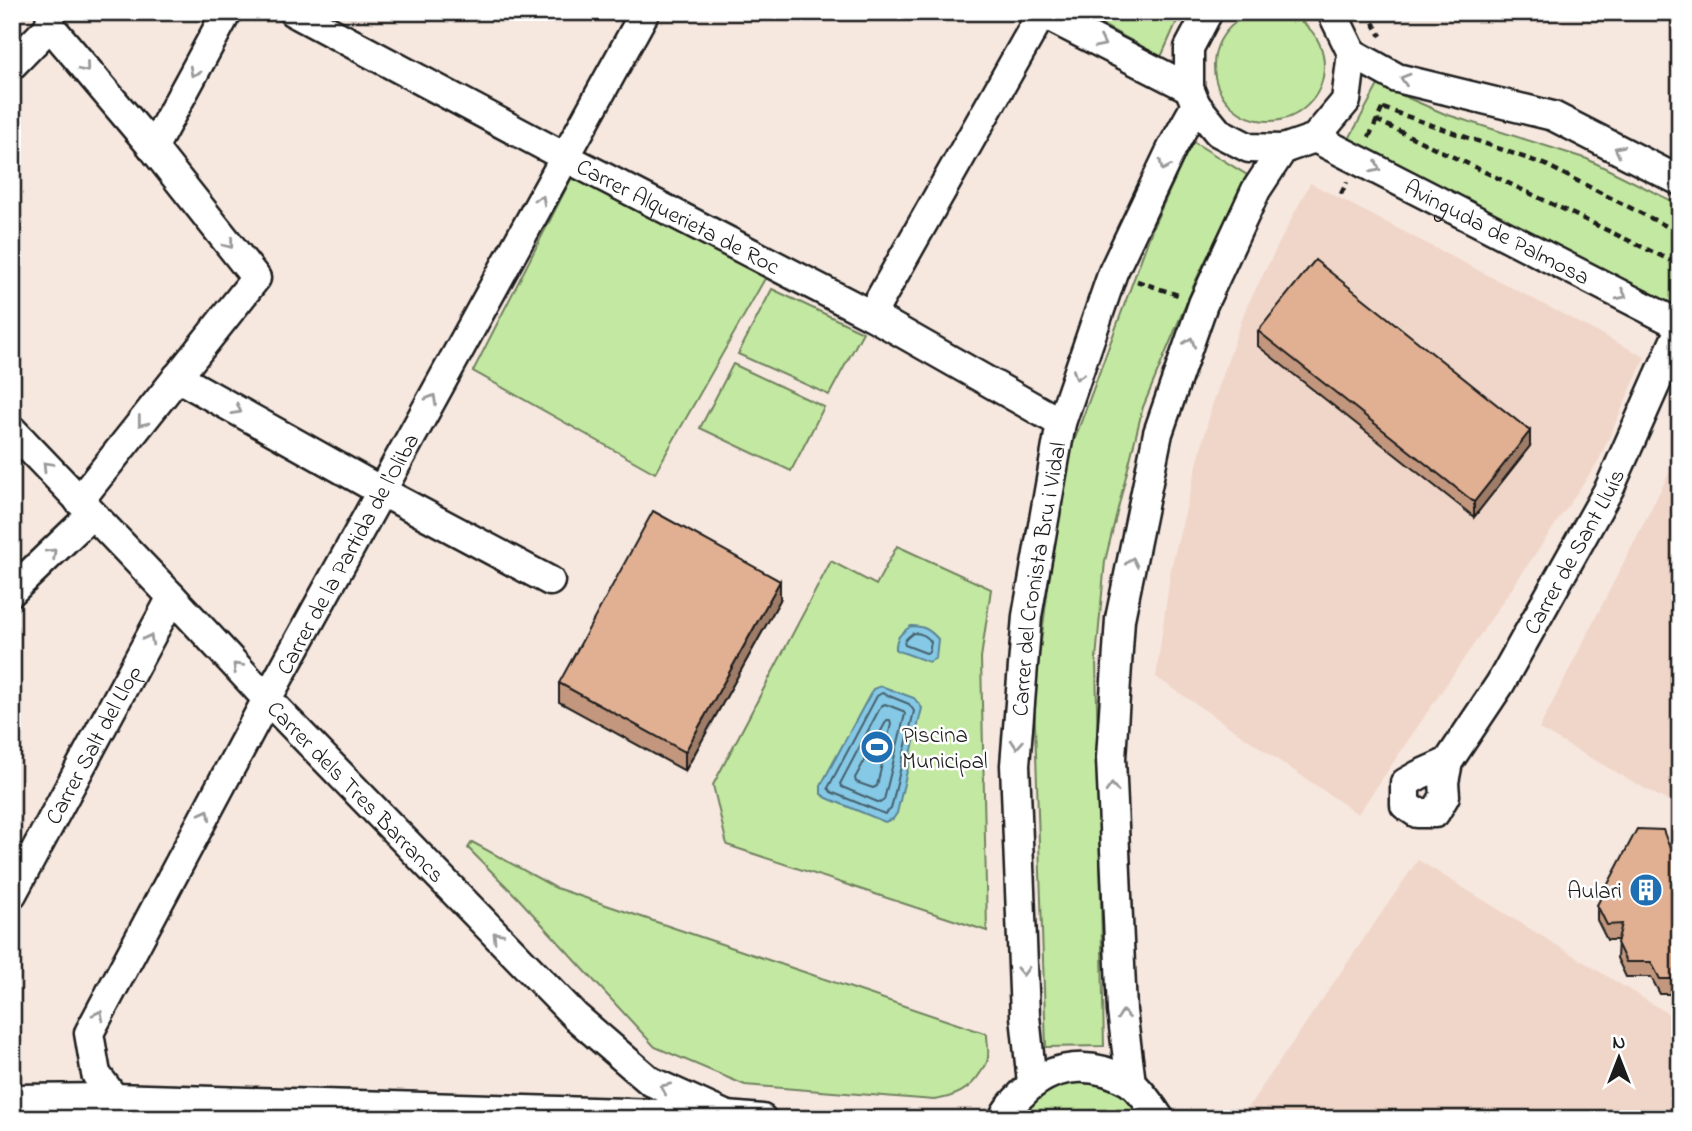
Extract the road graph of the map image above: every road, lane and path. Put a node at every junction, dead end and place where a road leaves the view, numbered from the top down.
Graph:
1 (227, 12) edge
2 (293, 12) edge
3 (645, 12) edge
4 (1208, 12) edge
5 (1332, 12) edge
6 (1041, 13) edge
7 (50, 19) edge
8 (1352, 53) junction
9 (12, 65) edge
10 (1192, 96) junction
11 (1383, 108) dead end
12 (1377, 120) dead end
13 (1315, 138) junction
14 (153, 148) junction
15 (1283, 149) junction
16 (565, 157) junction
17 (1680, 181) edge
18 (1680, 233) edge
19 (1680, 265) edge
20 (1113, 272) junction
21 (1203, 304) junction
22 (871, 316) junction
23 (1680, 327) edge
24 (177, 377) junction
25 (1061, 424) junction
26 (12, 430) edge
27 (382, 491) junction
28 (86, 507) junction
29 (550, 581) dead end
30 (12, 592) edge
31 (172, 597) junction
32 (267, 699) junction
33 (1448, 762) dead end
34 (12, 894) edge
35 (1032, 1083) junction
36 (1131, 1083) junction
37 (114, 1098) junction
38 (12, 1099) edge
39 (727, 1116) junction
40 (999, 1118) edge
41 (762, 1119) edge
42 (1160, 1119) edge

1 -> 14 street
2 - 16 street, Carrer Alquerieta de Roc
3 - 16 street, Carrer de la Partida de l'Oliba
4 - 10 street
5 - 8 street
6 -> 10 street
6 - 22 street
7 - 9 street
7 -> 14 street
8 - 13 street
17 -> 8 street
10 - 15 street
10 -> 20 street, Carrer del Cronista Bru i Vidal
11 - 18 path
12 - 19 path
13 - 15 street
13 -> 23 street, Avinguda de Palmosa
14 -> 24 street
15 - 21 street
16 - 22 street, Carrer Alquerieta de Roc
27 -> 16 street, Carrer de la Partida de l'Oliba
20 - 21 path
20 -> 25 street, Carrer del Cronista Bru i Vidal
36 -> 21 street
22 - 25 street, Carrer Alquerieta de Roc
23 - 33 street, Carrer de Sant Lluís
24 -> 27 street
24 -> 28 street
25 -> 35 street, Carrer del Cronista Bru i Vidal
28 -> 26 street, Carrer dels Tres Barrancs
27 - 29 street
27 - 32 street, Carrer de la Partida de l'Oliba
30 -> 28 street
28 - 31 street, Carrer dels Tres Barrancs
32 -> 31 street, Carrer dels Tres Barrancs
34 -> 31 street, Carrer Salt del Llop
37 -> 32 street, Carrer de la Partida de l'Oliba
39 -> 32 street, Carrer dels Tres Barrancs
35 - 36 street
35 - 40 street
36 - 42 street
37 - 38 street
37 - 39 street
39 - 41 street

